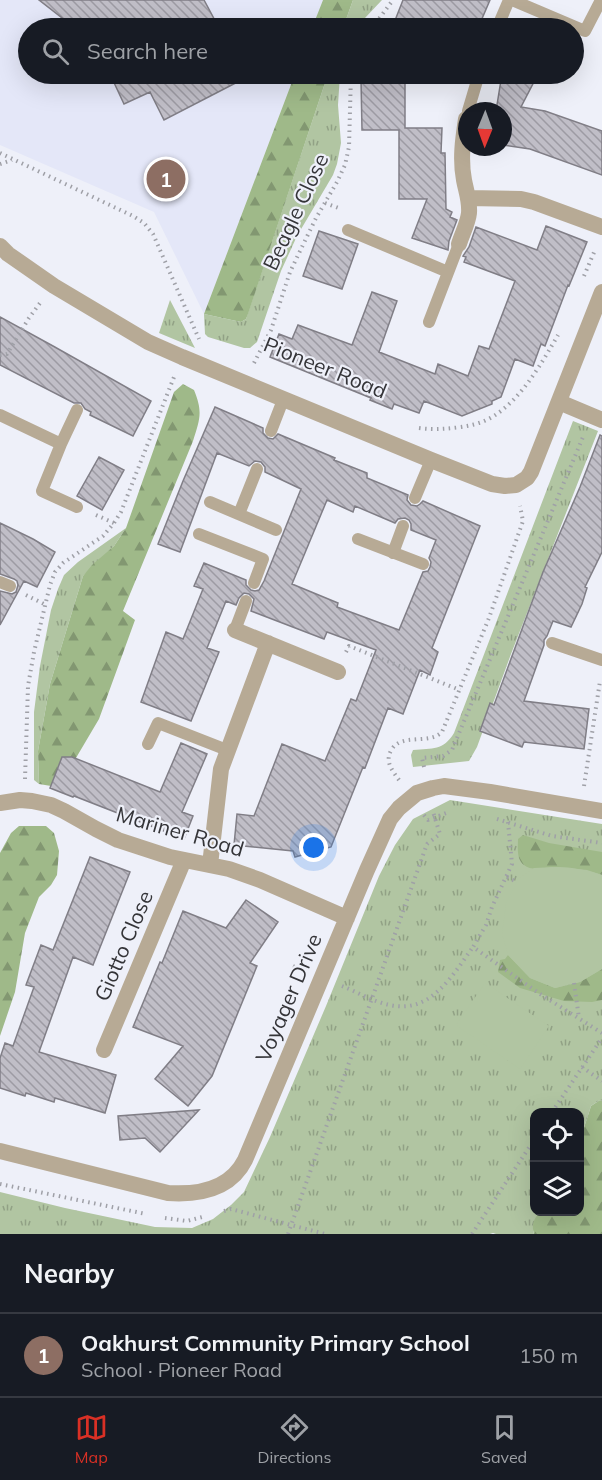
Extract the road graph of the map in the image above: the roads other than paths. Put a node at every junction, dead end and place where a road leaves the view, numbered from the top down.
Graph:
1 (510, 0) edge
2 (602, 0) edge
3 (502, 18) edge
4 (554, 18) edge
5 (584, 31) edge
6 (476, 84) edge
7 (471, 102) edge
8 (462, 156) edge
9 (468, 198) junction
10 (348, 230) dead end
11 (600, 235) edge
12 (459, 244) joint
13 (0, 246) edge
14 (448, 272) junction
15 (602, 292) edge
16 (429, 322) dead end
17 (283, 400) junction
18 (559, 402) junction
19 (77, 411) dead end
20 (0, 415) edge
21 (602, 420) edge
22 (271, 431) dead end
23 (61, 444) junction
24 (431, 460) junction
25 (257, 469) dead end
26 (415, 498) dead end
27 (210, 502) dead end
28 (77, 507) dead end
29 (239, 514) junction
30 (403, 526) dead end
31 (276, 530) dead end
32 (199, 534) dead end
33 (358, 539) dead end
34 (393, 553) junction
35 (423, 564) dead end
36 (254, 583) dead end
37 (246, 602) dead end
38 (235, 630) joint
39 (552, 642) dead end
40 (268, 643) junction
41 (602, 660) edge
42 (339, 672) road end
43 (148, 744) dead end
44 (227, 750) junction
45 (0, 803) edge
46 (602, 811) edge
47 (184, 860) junction
48 (210, 865) junction
49 (347, 918) junction
50 (104, 1050) dead end
51 (0, 1151) edge

1 - 3 lane
1 - 4 lane
2 - 5 lane
6 - 7 lane
8 - 9 street
9 - 11 street
9 - 12 street
10 - 14 lane
12 - 14 lane
13 - 17 street
14 - 16 lane
15 - 18 street
17 - 22 lane
17 - 24 street
18 - 21 street
18 - 24 street
19 - 23 lane
20 - 23 lane
23 - 28 lane
24 - 26 lane
25 - 29 lane
27 - 29 lane
29 - 31 lane
30 - 34 lane
32 - 36 lane
33 - 34 lane
34 - 35 lane
37 - 38 lane
38 - 40 street
39 - 41 lane
40 - 42 street
40 - 44 street
43 - 44 lane
44 - 48 street
45 - 47 street, Mariner Road
46 - 49 street, Voyager Drive
47 - 48 street, Mariner Road
47 - 50 street, Giotto Close
48 - 49 street, Mariner Road
49 - 51 street, Voyager Drive

